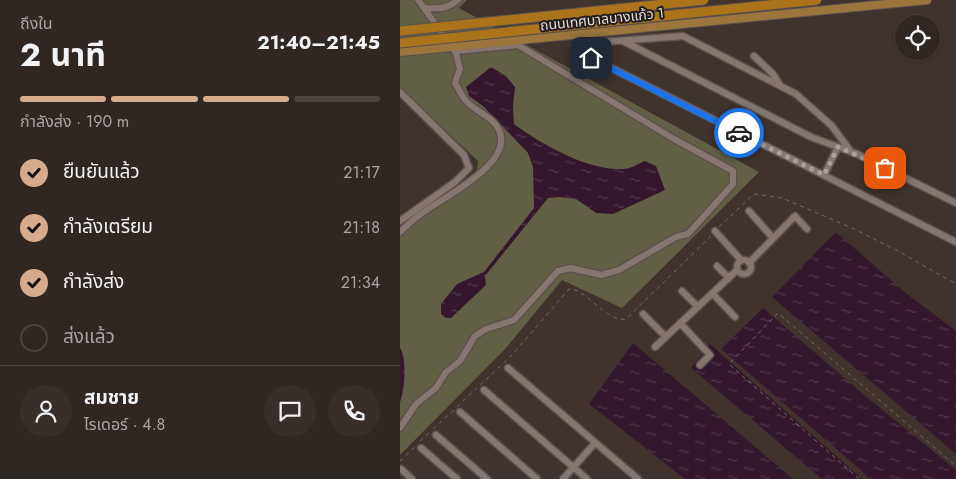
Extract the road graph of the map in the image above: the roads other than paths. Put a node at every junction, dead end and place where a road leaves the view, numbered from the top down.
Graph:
1 (418, 0) edge
2 (458, 0) edge
3 (704, 0) edge
4 (817, 0) edge
5 (927, 0) edge
6 (424, 8) junction
7 (400, 31) edge
8 (622, 40) junction
9 (400, 43) edge
10 (453, 49) junction
11 (400, 52) edge
12 (754, 56) dead end
13 (780, 86) junction
14 (400, 92) edge
15 (838, 147) junction
16 (851, 152) junction
17 (824, 175) junction
18 (956, 203) edge
19 (749, 212) dead end
20 (400, 221) edge
21 (808, 229) dead end
22 (715, 231) dead end
23 (400, 232) edge
24 (773, 238) junction
25 (956, 242) edge
26 (741, 260) junction
27 (750, 262) junction
28 (717, 266) dead end
29 (737, 270) junction
30 (729, 278) junction
31 (682, 291) dead end
32 (712, 293) junction
33 (698, 307) junction
34 (644, 314) dead end
35 (735, 317) dead end
36 (680, 323) junction
37 (666, 336) junction
38 (655, 347) dead end
39 (700, 365) dead end
40 (508, 368) dead end
41 (484, 390) dead end
42 (460, 412) dead end
43 (400, 428) edge
44 (436, 435) dead end
45 (595, 443) junction
46 (421, 448) dead end
47 (574, 467) junction
48 (401, 469) edge
49 (412, 479) edge
50 (457, 479) edge
51 (487, 479) edge
52 (537, 479) edge
53 (562, 479) edge
54 (588, 479) edge
55 (638, 479) edge

1 - 6 street
2 - 6 street
3 - 7 highway, bridge
4 - 9 highway, bridge
5 - 10 main road, ถนนเทศบาลบางแก้ว 1
6 - 10 street
8 - 13 street
8 - 15 street
8 - 17 street
10 - 11 main road, ถนนเทศบาลบางแก้ว 1
10 - 23 street
10 - 43 street
12 - 13 street
13 - 16 street
14 - 20 street
15 - 16 street
15 - 17 street
16 - 18 street
17 - 25 street
19 - 24 street
21 - 24 street
22 - 26 street
24 - 27 street
26 - 27 street
26 - 29 street
27 - 29 street
28 - 30 street
29 - 30 street
30 - 32 street
31 - 33 street
32 - 33 street
32 - 35 street
33 - 36 street
34 - 37 street
36 - 37 street
36 - 39 street
37 - 38 street
40 - 45 street
41 - 47 street
42 - 52 street
44 - 51 street
45 - 47 street
45 - 55 street
46 - 50 street
47 - 53 street
47 - 54 street
48 - 49 street

